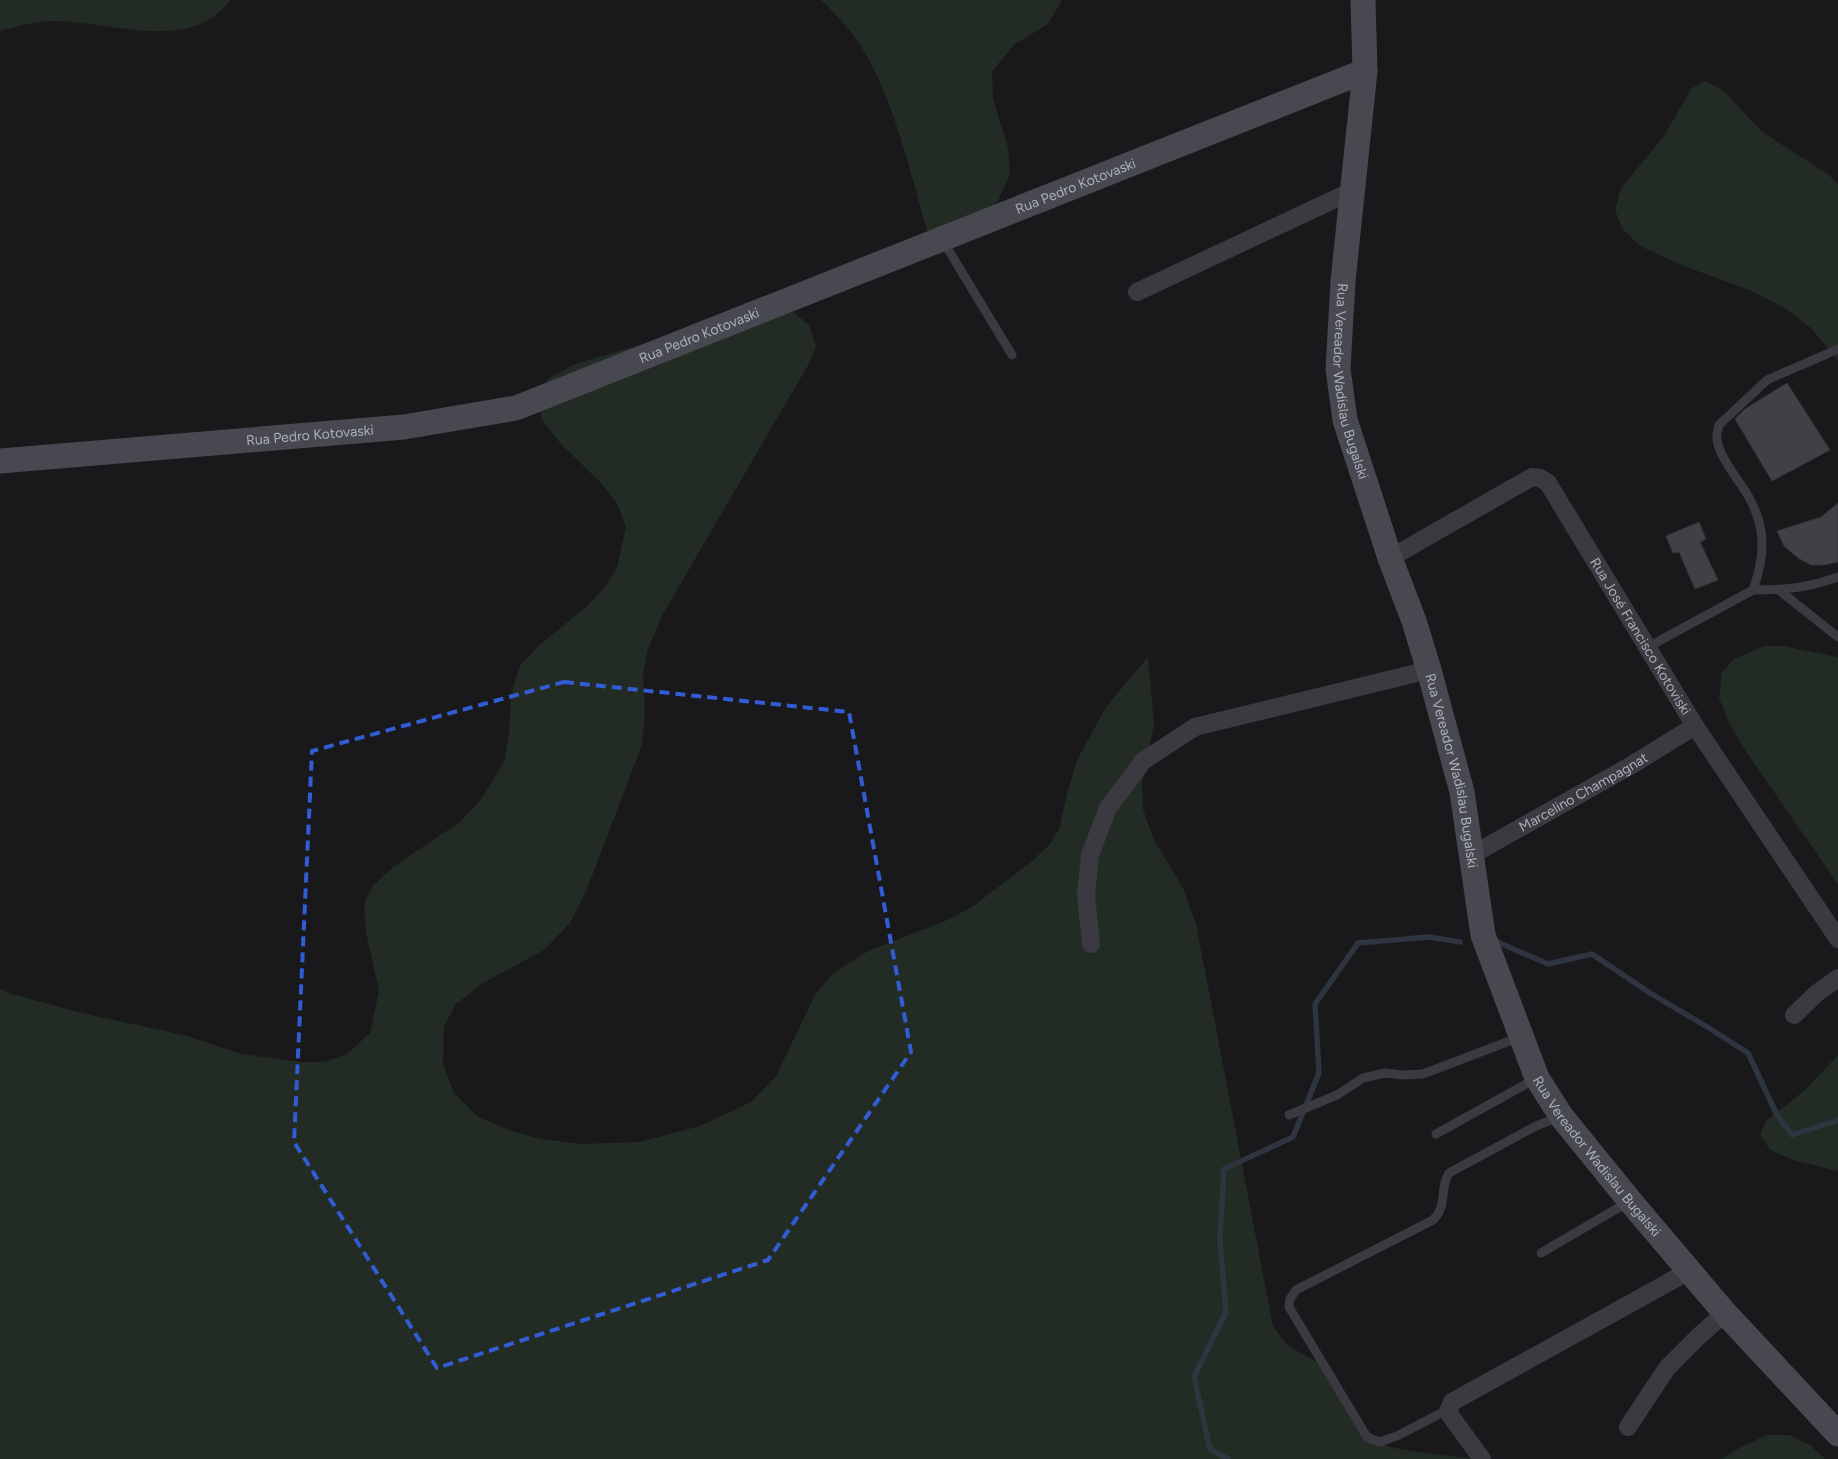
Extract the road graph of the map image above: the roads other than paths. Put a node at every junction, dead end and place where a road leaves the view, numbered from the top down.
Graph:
1 (1363, 0) edge
2 (1365, 71) junction
3 (1352, 191) junction
4 (942, 239) junction
5 (1137, 292) dead end
6 (1838, 349) edge
7 (1012, 354) dead end
8 (0, 461) edge
9 (1390, 558) junction
10 (1838, 577) edge
11 (1753, 590) junction
12 (1780, 591) junction
13 (1838, 637) edge
14 (1648, 647) junction
15 (1429, 670) junction
16 (1695, 726) junction
17 (1470, 856) junction
18 (1838, 938) edge
19 (1091, 944) dead end
20 (1838, 978) edge
21 (1794, 1015) dead end
22 (1520, 1037) junction
23 (1537, 1078) junction
24 (1289, 1115) dead end
25 (1561, 1116) junction
26 (1436, 1134) dead end
27 (1630, 1201) junction
28 (1542, 1253) dead end
29 (1689, 1271) junction
30 (1725, 1313) junction
31 (1449, 1409) junction
32 (1628, 1427) dead end
33 (1838, 1434) edge
34 (1482, 1459) edge

1 - 2 main road, Rua Vereador Wadislau Bugalski
2 - 3 main road, Rua Vereador Wadislau Bugalski
2 - 4 main road, Rua Pedro Kotovaski
3 - 5 street
3 - 9 main road, Rua Vereador Wadislau Bugalski
4 - 7 lane
4 - 8 main road, Rua Pedro Kotovaski
6 - 11 lane
9 - 14 street, Rua José Francisco Kotoviski
9 - 15 main road, Rua Vereador Wadislau Bugalski
10 - 12 lane
11 - 12 lane
11 - 14 lane
12 - 13 lane
14 - 16 street, Rua José Francisco Kotoviski
15 - 17 main road, Rua Vereador Wadislau Bugalski
15 - 19 street
16 - 17 street, Marcelino Champagnat
16 - 18 street, Rua José Francisco Kotoviski
17 - 22 main road, Rua Vereador Wadislau Bugalski
20 - 21 street
22 - 23 main road, Rua Vereador Wadislau Bugalski
22 - 24 lane
23 - 25 main road, Rua Vereador Wadislau Bugalski
23 - 26 lane
25 - 27 main road, Rua Vereador Wadislau Bugalski
25 - 31 lane
27 - 28 lane
27 - 29 main road, Rua Vereador Wadislau Bugalski
29 - 30 main road, Rua Vereador Wadislau Bugalski
29 - 31 street
30 - 32 street
30 - 33 main road, Rua Vereador Wadislau Bugalski
31 - 34 street

